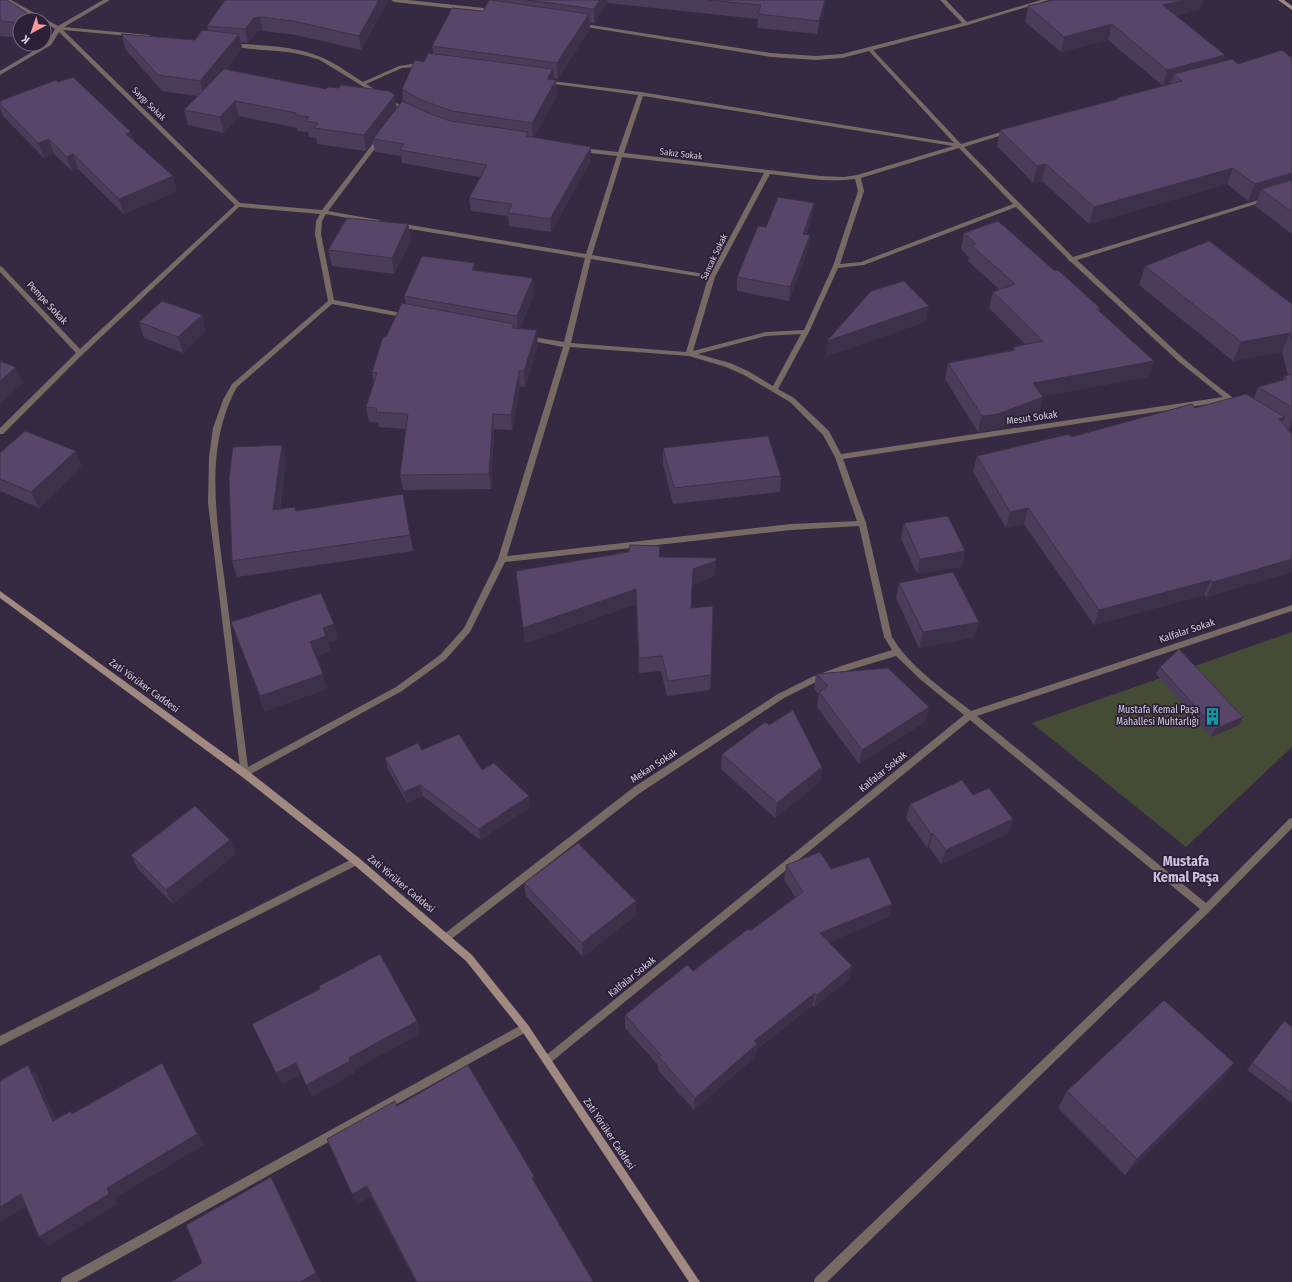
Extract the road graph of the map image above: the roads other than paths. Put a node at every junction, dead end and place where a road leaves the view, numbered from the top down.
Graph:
1 (7, 0) edge
2 (107, 0) edge
3 (394, 0) edge
4 (943, 0) edge
5 (1046, 0) edge
6 (1281, 0) edge
7 (1292, 8) edge
8 (29, 12) edge
9 (501, 12) edge
10 (575, 23) edge
11 (966, 24) junction
12 (52, 25) edge
13 (58, 28) junction
14 (159, 38) edge
15 (228, 44) edge
16 (870, 49) junction
17 (434, 65) edge
18 (0, 73) edge
19 (541, 80) edge
20 (362, 84) junction
21 (641, 94) junction
22 (402, 109) junction
23 (398, 115) edge
24 (415, 116) edge
25 (1019, 129) edge
26 (384, 133) edge
27 (958, 146) junction
28 (574, 148) edge
29 (620, 155) junction
30 (767, 173) junction
31 (858, 177) junction
32 (1277, 196) edge
33 (238, 205) junction
34 (1017, 206) junction
35 (324, 212) junction
36 (386, 223) edge
37 (394, 224) edge
38 (588, 258) junction
39 (1071, 260) junction
40 (836, 266) junction
41 (0, 268) edge
42 (712, 277) junction
43 (331, 302) junction
44 (413, 317) edge
45 (806, 332) junction
46 (521, 336) edge
47 (567, 345) junction
48 (80, 353) junction
49 (689, 354) junction
50 (774, 388) junction
51 (1229, 399) junction
52 (1246, 410) edge
53 (0, 432) edge
54 (839, 457) junction
55 (862, 523) junction
56 (502, 558) junction
57 (0, 594) edge
58 (1292, 608) edge
59 (897, 652) junction
60 (970, 716) junction
61 (244, 773) junction
62 (1292, 822) edge
63 (356, 861) junction
64 (1206, 909) junction
65 (447, 937) junction
66 (525, 1028) junction
67 (0, 1041) edge
68 (547, 1060) junction
69 (66, 1282) edge
70 (695, 1282) edge
71 (819, 1282) edge

1 - 8 street, Saygı Sokak
2 - 13 street
3 - 9 street
4 - 11 street
5 - 11 street
6 - 7 main road
10 - 16 street
11 - 16 street
12 - 13 street, Saygı Sokak
13 - 14 street
13 - 18 street
13 - 33 street, Saygı Sokak
15 - 20 street
16 - 27 street
17 - 20 street
19 - 21 street
20 - 22 street
21 - 27 street
21 - 29 street
22 - 23 street
22 - 24 street
25 - 27 street, Sakız Sokak
26 - 35 street
27 - 31 street, Sakız Sokak
27 - 34 street
28 - 29 street, Sakız Sokak
29 - 30 street, Sakız Sokak
29 - 38 street
30 - 31 street, Sakız Sokak
30 - 42 street, Sancak Sokak
31 - 40 street
32 - 39 street
33 - 35 street
33 - 48 street
34 - 39 street
34 - 40 street
35 - 36 street
35 - 43 street
37 - 38 street
38 - 42 street
38 - 47 street
39 - 51 street
40 - 45 street
41 - 48 street, Pempe Sokak
42 - 49 street, Sancak Sokak
43 - 44 street
43 - 61 street
45 - 49 street
45 - 50 street
46 - 47 street
47 - 49 street
47 - 56 street
48 - 53 street
49 - 50 street
50 - 54 street
51 - 52 street
51 - 54 street, Mesut Sokak
54 - 55 street
55 - 56 street
55 - 59 street
56 - 61 street
57 - 61 main road, Zati Yörüker Caddesi
58 - 60 street, Kalfalar Sokak
59 - 60 street
59 - 65 street, Mekan Sokak
60 - 64 street
60 - 68 street, Kalfalar Sokak
61 - 63 main road, Zati Yörüker Caddesi
62 - 64 street
63 - 65 main road, Zati Yörüker Caddesi
63 - 67 street
64 - 71 street
65 - 66 main road, Zati Yörüker Caddesi
66 - 68 main road, Zati Yörüker Caddesi
66 - 69 street
68 - 70 main road, Zati Yörüker Caddesi

